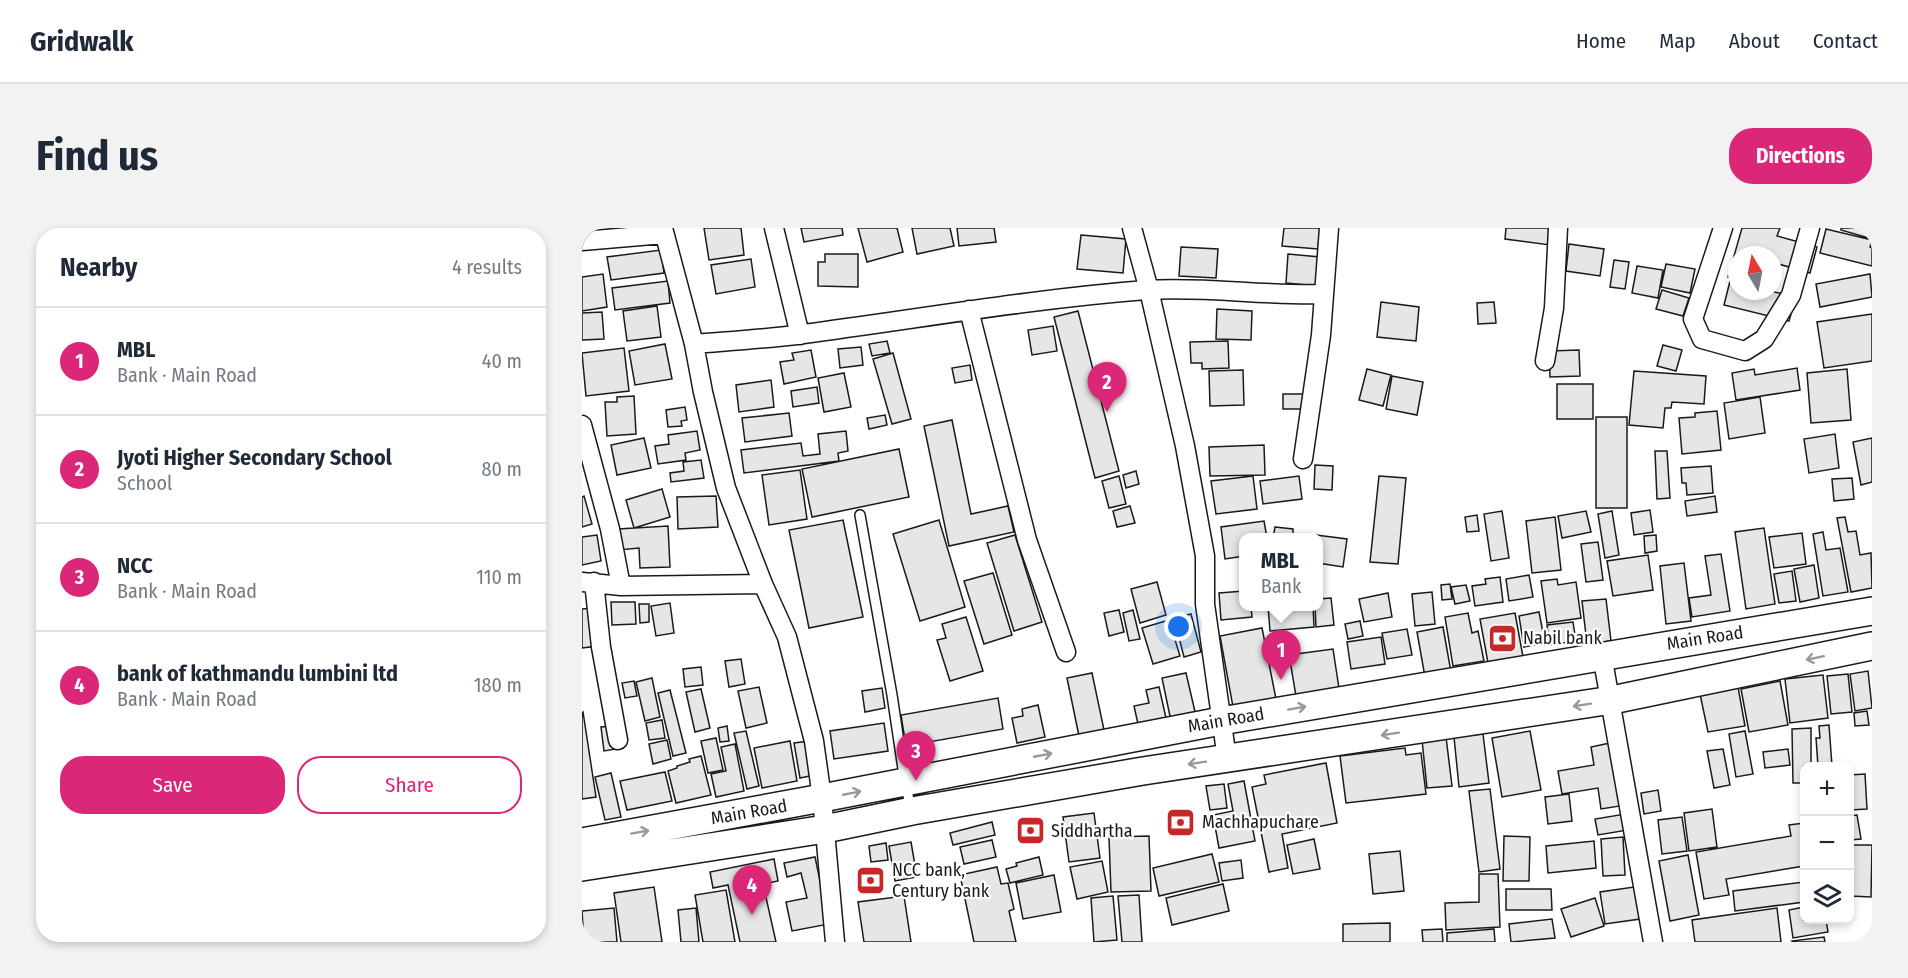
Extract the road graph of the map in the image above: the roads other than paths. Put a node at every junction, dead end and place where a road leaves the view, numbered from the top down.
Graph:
1 (774, 228) edge
2 (1132, 228) edge
3 (1329, 228) edge
4 (1558, 228) edge
5 (1723, 228) edge
6 (1810, 228) edge
7 (664, 231) edge
8 (582, 241) edge
9 (1149, 290) junction
10 (1323, 294) junction
11 (969, 310) junction
12 (800, 335) junction
13 (694, 344) junction
14 (1545, 361) dead end
15 (582, 424) edge
16 (1303, 459) dead end
17 (860, 515) dead end
18 (588, 582) edge
19 (763, 585) junction
20 (621, 586) junction
21 (1872, 611) edge
22 (1872, 646) edge
23 (1066, 652) dead end
24 (1602, 655) junction
25 (1612, 700) junction
26 (1221, 721) junction
27 (618, 740) dead end
28 (1227, 759) junction
29 (905, 782) junction
30 (822, 798) junction
31 (912, 812) junction
32 (825, 829) junction
33 (582, 842) edge
34 (582, 867) edge
35 (835, 942) edge
36 (1653, 942) edge

1 - 12 street
2 - 9 street
3 - 10 street
4 - 14 street
5 - 6 street
7 - 8 street
7 - 13 street
9 - 10 street
9 - 11 street
9 - 26 street
10 - 16 street
11 - 12 street
11 - 23 street
12 - 13 street
13 - 19 street
15 - 20 street
17 - 29 lane
18 - 20 street
18 - 27 street
19 - 20 street
19 - 30 street
21 - 24 main road, Main Road
22 -> 25 main road, Main Road
24 - 25 street
26 -> 24 main road, Main Road
25 -> 28 main road, Main Road
25 - 36 street
26 - 28 street
29 -> 26 main road, Main Road
28 -> 31 main road, Main Road
30 -> 29 main road, Main Road
29 - 31 lane
30 - 32 street
33 -> 30 main road, Main Road
31 - 32 main road, Main Road
32 - 34 main road, Main Road
32 - 35 street

